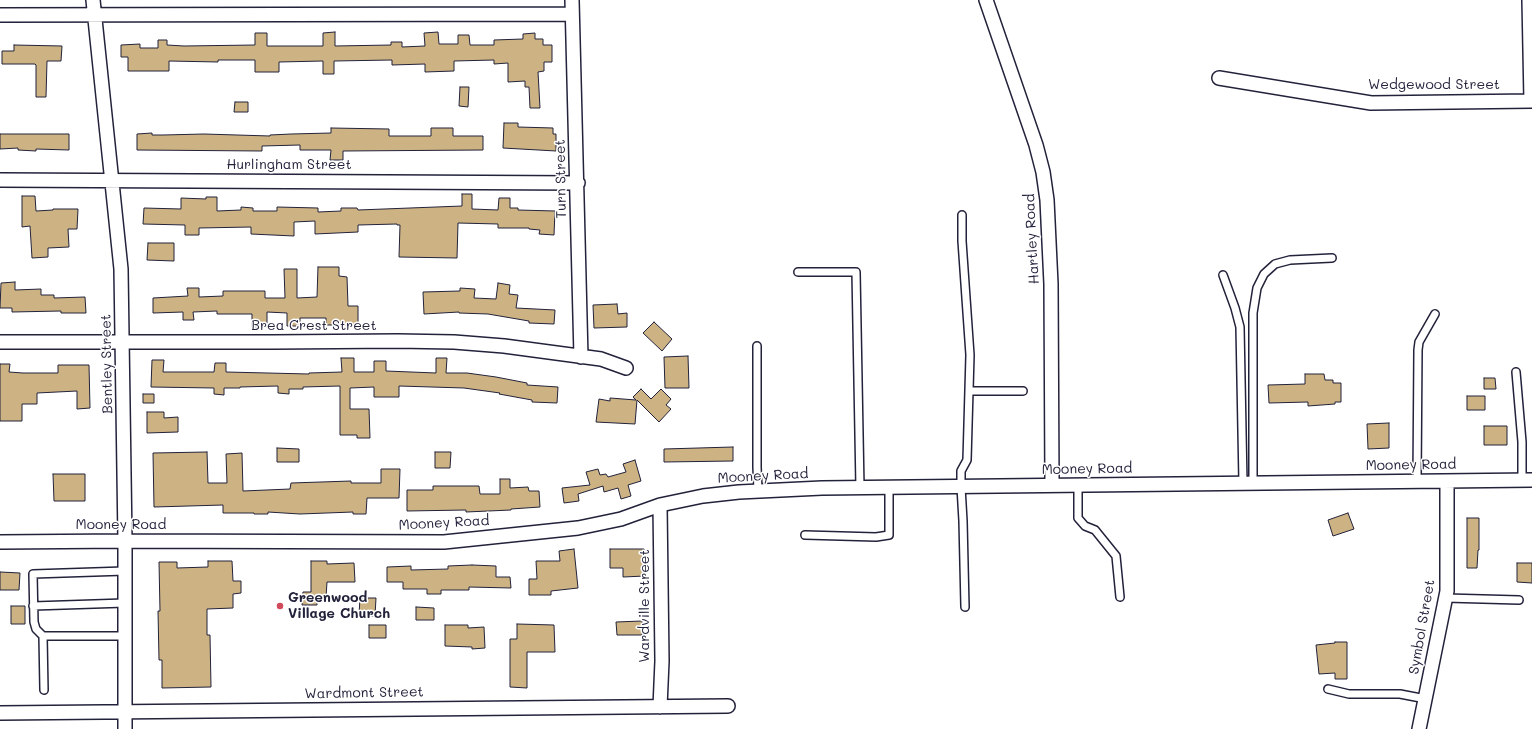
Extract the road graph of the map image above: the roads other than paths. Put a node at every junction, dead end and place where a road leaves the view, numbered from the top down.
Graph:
1 (93, 0) edge
2 (572, 0) edge
3 (986, 0) edge
4 (1528, 0) edge
5 (572, 14) junction
6 (95, 15) junction
7 (0, 16) edge
8 (1219, 78) dead end
9 (1531, 101) edge
10 (0, 180) edge
11 (113, 180) junction
12 (578, 183) junction
13 (962, 215) dead end
14 (1332, 258) dead end
15 (798, 272) dead end
16 (1223, 276) dead end
17 (1435, 314) dead end
18 (0, 342) edge
19 (123, 342) junction
20 (758, 346) dead end
21 (581, 357) junction
22 (626, 368) dead end
23 (1516, 372) dead end
24 (970, 391) junction
25 (1023, 391) dead end
26 (1527, 480) edge
27 (1418, 481) junction
28 (1447, 481) junction
29 (1248, 483) junction
30 (1052, 485) junction
31 (1078, 485) junction
32 (961, 487) junction
33 (860, 488) junction
34 (889, 488) junction
35 (758, 491) junction
36 (660, 505) junction
37 (805, 535) dead end
38 (125, 541) junction
39 (0, 542) edge
40 (125, 571) junction
41 (1120, 597) dead end
42 (1446, 598) junction
43 (1519, 600) dead end
44 (125, 604) junction
45 (34, 606) junction
46 (965, 607) dead end
47 (43, 636) junction
48 (126, 636) junction
49 (1328, 689) dead end
50 (44, 690) dead end
51 (1426, 699) junction
52 (728, 706) dead end
53 (660, 707) junction
54 (125, 712) junction
55 (0, 713) edge
56 (126, 729) edge
57 (1419, 729) edge

1 - 6 street, Bentley Street
2 - 5 street, Turn Street
3 - 30 street, Hartley Road
4 - 9 street
5 - 6 street
5 - 12 street, Turn Street
6 - 7 street
6 - 11 street, Bentley Street
8 - 9 street, Wedgewood Street
10 - 11 street, Hurlingham Street
11 - 12 street, Hurlingham Street
11 - 19 street, Bentley Street
12 - 21 street, Turn Street
13 - 24 lane
14 - 29 lane
15 - 33 lane
16 - 29 lane
17 - 27 lane
18 - 19 street, Brea Crest Street
19 - 21 street, Brea Crest Street
19 - 38 street, Bentley Street
20 - 35 lane
21 - 22 street, Brea Crest Street
23 - 26 lane
24 - 25 lane
24 - 32 lane
26 - 28 street, Mooney Road
27 - 28 street, Mooney Road
27 - 29 street, Mooney Road
28 - 42 street, Symbol Street
29 - 31 street, Mooney Road
30 - 31 street, Mooney Road
30 - 32 street, Mooney Road
31 - 41 lane
32 - 34 street, Mooney Road
32 - 46 lane
33 - 34 street, Mooney Road
33 - 35 street, Mooney Road
34 - 37 lane
35 - 36 street, Mooney Road
36 - 38 street, Mooney Road
36 - 53 street, Wardville Street
38 - 39 street, Mooney Road
38 - 40 street, Bentley Street
40 - 44 street, Bentley Street
40 - 45 lane
42 - 43 lane
42 - 51 street, Symbol Street
44 - 45 lane
44 - 48 street, Bentley Street
45 - 47 lane
47 - 48 lane
47 - 50 lane
48 - 54 street, Bentley Street
49 - 51 lane
51 - 57 street, Symbol Street
52 - 53 street, Wardmont Street
53 - 54 street, Wardmont Street
54 - 55 street, Wardmont Street
54 - 56 street, Bentley Street

